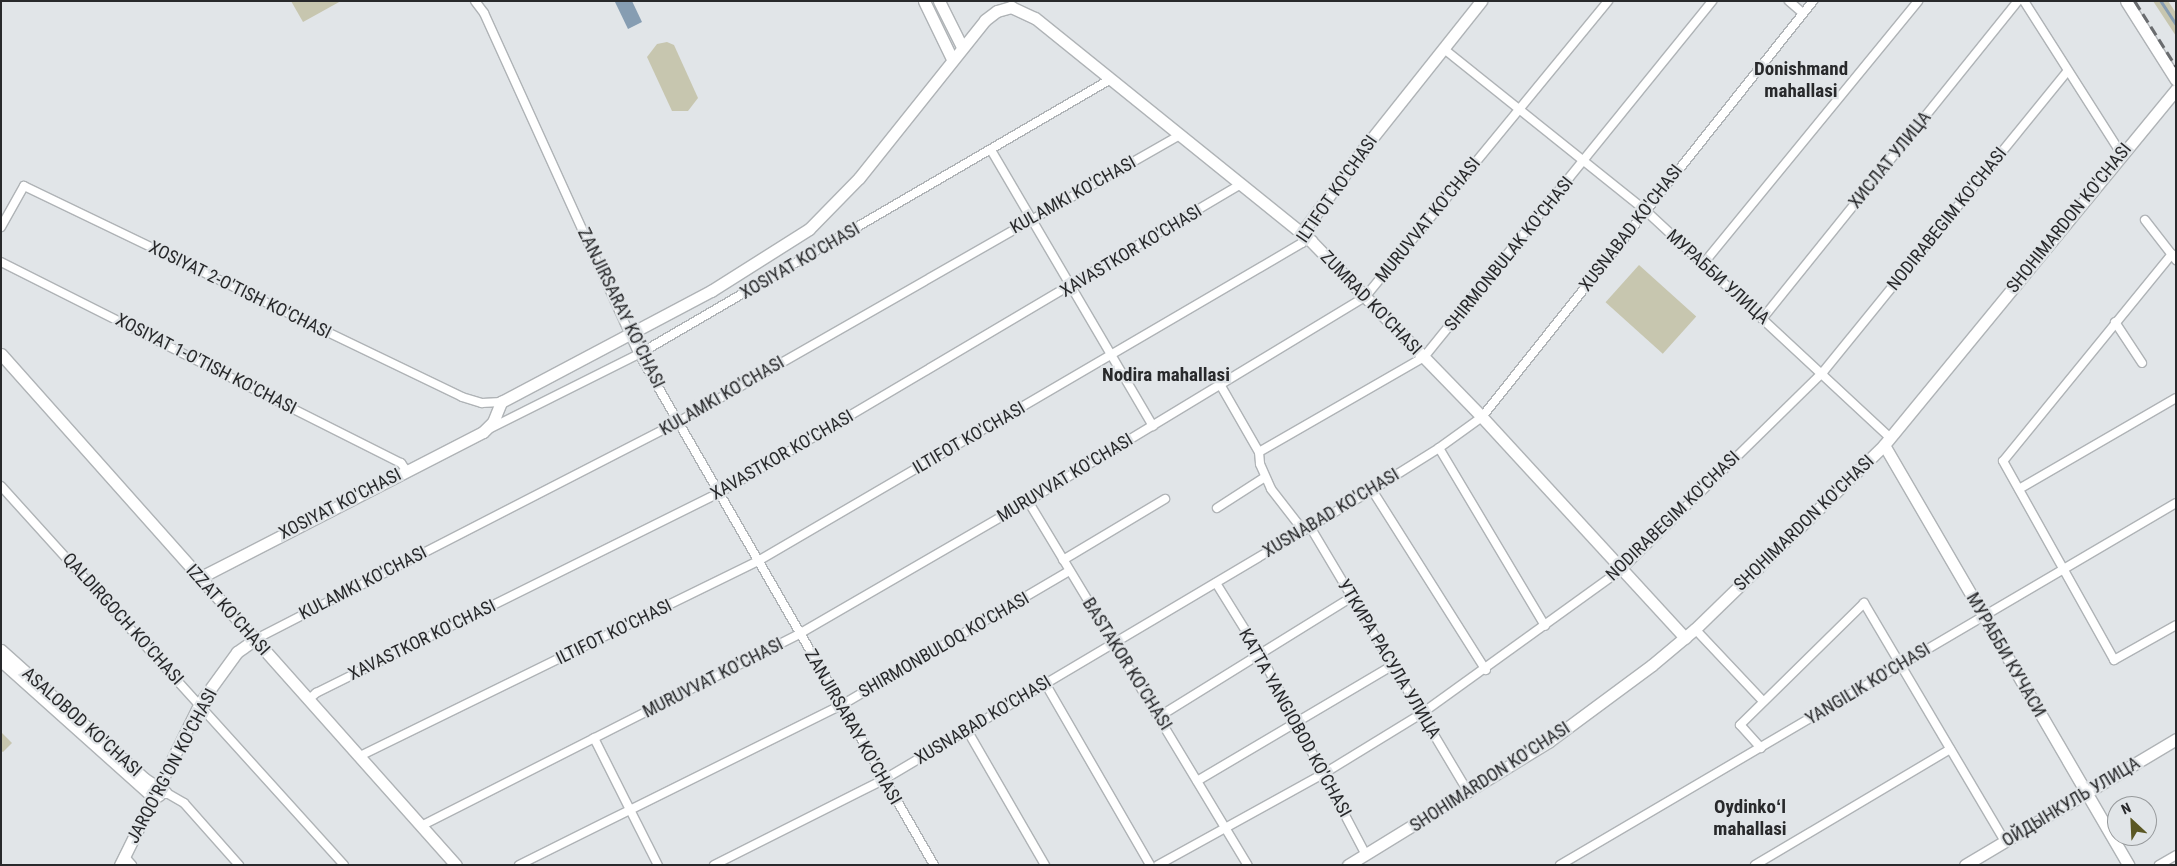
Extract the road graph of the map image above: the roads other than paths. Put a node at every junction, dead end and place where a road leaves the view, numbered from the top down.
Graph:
1 (475, 1) edge
2 (924, 1) edge
3 (939, 1) edge
4 (1481, 1) edge
5 (1608, 1) edge
6 (1712, 1) edge
7 (1789, 1) edge
8 (1813, 1) edge
9 (1918, 1) edge
10 (2018, 1) edge
11 (2024, 1) edge
12 (2126, 1) edge
13 (1803, 13) junction
14 (962, 47) junction
15 (1444, 50) junction
16 (952, 59) junction
17 (2067, 72) junction
18 (1111, 79) junction
19 (2176, 80) edge
20 (2176, 90) edge
21 (1519, 110) junction
22 (1180, 135) junction
23 (991, 150) junction
24 (2121, 153) junction
25 (1584, 162) junction
26 (1241, 184) junction
27 (1645, 210) junction
28 (1033, 217) junction
29 (2145, 220) dead end
30 (1, 227) edge
31 (1304, 235) junction
32 (2174, 257) edge
33 (1, 262) edge
34 (1703, 264) junction
35 (1072, 286) junction
36 (1365, 297) junction
37 (1763, 318) junction
38 (2115, 322) junction
39 (630, 335) junction
40 (1, 354) edge
41 (639, 354) junction
42 (1112, 355) junction
43 (1424, 357) junction
44 (2142, 363) dead end
45 (1823, 372) junction
46 (1221, 386) junction
47 (2176, 398) edge
48 (501, 402) junction
49 (1482, 417) junction
50 (678, 422) junction
51 (1153, 426) junction
52 (483, 432) junction
53 (1887, 441) junction
54 (1439, 448) junction
55 (1259, 452) junction
56 (406, 470) junction
57 (1265, 477) junction
58 (1, 486) edge
59 (2019, 489) junction
60 (1372, 490) junction
61 (719, 493) junction
62 (1165, 499) dead end
63 (1028, 501) junction
64 (2176, 503) edge
65 (1217, 508) dead end
66 (1306, 527) junction
67 (1063, 560) junction
68 (758, 561) junction
69 (2064, 569) junction
70 (1621, 570) junction
71 (1069, 571) junction
72 (199, 578) junction
73 (1216, 583) junction
74 (1352, 597) junction
75 (1984, 616) junction
76 (2176, 625) edge
77 (1545, 626) junction
78 (1695, 629) junction
79 (799, 634) junction
80 (1684, 638) junction
81 (254, 640) junction
82 (1114, 644) junction
83 (1, 650) edge
84 (1259, 652) junction
85 (1, 661) edge
86 (1901, 665) junction
87 (1393, 666) junction
88 (1486, 670) junction
89 (1045, 683) junction
90 (308, 700) junction
91 (1762, 700) junction
92 (203, 706) junction
93 (840, 706) junction
94 (1422, 714) junction
95 (1160, 716) junction
96 (1295, 721) junction
97 (967, 730) junction
98 (594, 738) junction
99 (2176, 739) edge
100 (1761, 748) junction
101 (1950, 748) junction
102 (360, 756) junction
103 (1323, 774) junction
104 (883, 780) junction
105 (1197, 781) junction
106 (2086, 792) junction
107 (159, 793) junction
108 (1469, 793) junction
109 (630, 811) junction
110 (421, 826) junction
111 (1226, 826) junction
112 (2004, 841) junction
113 (2176, 855) edge
114 (1369, 860) edge
115 (127, 862) edge
116 (239, 865) edge
117 (344, 865) edge
118 (456, 865) edge
119 (519, 865) edge
120 (658, 865) edge
121 (714, 865) edge
122 (934, 865) edge
123 (1045, 865) edge
124 (1150, 865) edge
125 (1158, 865) edge
126 (1248, 865) edge
127 (1348, 865) edge
128 (1560, 865) edge
129 (1756, 865) edge
130 (1965, 865) edge
131 (2128, 865) edge
132 (2159, 865) edge

1 - 39 street, ZANJIRSARAY KO'CHASI
2 - 16 main road
3 - 14 main road
4 - 15 main road, ILTIFOT KO'CHASI
5 - 21 street, MURUVVAT KO'CHASI
6 - 25 street, SHIRMONBULAK KO'CHASI
7 - 13 street
8 - 13 street, XUSNABAD KO'CHASI
9 - 34 street
10 - 37 street, ХИСЛАТ УЛИЦА
11 - 17 street
12 - 19 main road
13 - 27 street, XUSNABAD KO'CHASI
14 - 16 main road, ZUMRAD KO'CHASI
14 - 18 main road, ZUMRAD KO'CHASI
15 - 21 street, МУРАББИ УЛИЦА
15 - 31 main road, ILTIFOT KO'CHASI
16 - 39 main road, XOSIYAT KO'CHASI
17 - 24 street
17 - 45 street, NODIRABEGIM KO'CHASI
18 - 22 main road, ZUMRAD KO'CHASI
18 - 23 street, XOSIYAT KO'CHASI
20 - 24 main road, SHOHIMARDON KO'CHASI
21 - 25 street, МУРАББИ УЛИЦА
21 - 36 street, MURUVVAT KO'CHASI
22 - 26 main road, ZUMRAD KO'CHASI
22 - 28 street, KULAMKI KO'CHASI
23 - 28 street
23 - 41 street, XOSIYAT KO'CHASI
24 - 53 main road, SHOHIMARDON KO'CHASI
25 - 27 street, МУРАББИ УЛИЦА
25 - 43 street, SHIRMONBULAK KO'CHASI
26 - 31 main road, ZUMRAD KO'CHASI
26 - 35 street, XAVASTKOR KO'CHASI
27 - 34 street, МУРАББИ УЛИЦА
27 - 49 street, XUSNABAD KO'CHASI
28 - 35 street
28 - 50 street, KULAMKI KO'CHASI
29 - 32 street
30 - 48 street, XOSIYAT 2-O'TISH KO'CHASI
31 - 36 main road, ZUMRAD KO'CHASI
31 - 42 street, ILTIFOT KO'CHASI
32 - 38 street
33 - 56 street, XOSIYAT 1-O'TISH KO'CHASI
34 - 37 street, МУРАББИ УЛИЦА
35 - 42 street
35 - 61 street, XAVASTKOR KO'CHASI
36 - 43 main road, ZUMRAD KO'CHASI
36 - 46 street, MURUVVAT KO'CHASI
37 - 45 street, МУРАББИ УЛИЦА
38 - 44 street
38 - 59 street
39 - 41 street, ZANJIRSARAY KO'CHASI
39 - 48 main road, XOSIYAT KO'CHASI
40 - 72 main road, IZZAT KO'CHASI
41 - 50 street, ZANJIRSARAY KO'CHASI
41 - 52 street, XOSIYAT KO'CHASI
42 - 51 street
42 - 68 street, ILTIFOT KO'CHASI
43 - 49 main road, ZUMRAD KO'CHASI
43 - 55 street, SHIRMONBULAK KO'CHASI
45 - 53 street, МУРАББИ УЛИЦА
45 - 70 street, NODIRABEGIM KO'CHASI
46 - 51 street, MURUVVAT KO'CHASI
46 - 55 street, УТКИРА РАСУЛА УЛИЦА
47 - 59 street
48 - 52 main road, XOSIYAT KO'CHASI
49 - 54 street, XUSNABAD KO'CHASI
49 - 70 main road, ZUMRAD KO'CHASI
50 - 61 street, ZANJIRSARAY KO'CHASI
50 - 81 street, KULAMKI KO'CHASI
51 - 63 street, MURUVVAT KO'CHASI
52 - 56 main road, XOSIYAT KO'CHASI
53 - 75 main road, МУРАББИ КУЧАСИ
53 - 78 main road, SHOHIMARDON KO'CHASI
54 - 60 street, XUSNABAD KO'CHASI
54 - 77 street
55 - 57 street, УТКИРА РАСУЛА УЛИЦА
56 - 72 main road, XOSIYAT KO'CHASI
57 - 65 street
57 - 66 street, УТКИРА РАСУЛА УЛИЦА
58 - 92 street, QALDIRGOCH KO'CHASI
59 - 69 street
60 - 66 street, XUSNABAD KO'CHASI
60 - 88 street
61 - 68 street, ZANJIRSARAY KO'CHASI
61 - 90 street, XAVASTKOR KO'CHASI
62 - 67 street
63 - 67 street, BASTAKOR KO'CHASI
63 - 79 street, MURUVVAT KO'CHASI
64 - 69 street, YANGILIK KO'CHASI
66 - 73 street, XUSNABAD KO'CHASI
66 - 74 street, УТКИРА РАСУЛА УЛИЦА
67 - 71 street, BASTAKOR KO'CHASI
68 - 79 street, ZANJIRSARAY KO'CHASI
68 - 102 street, ILTIFOT KO'CHASI
69 - 75 street, YANGILIK KO'CHASI
69 - 76 street
70 - 77 street, NODIRABEGIM KO'CHASI
70 - 80 main road, ZUMRAD KO'CHASI
71 - 82 street, BASTAKOR KO'CHASI
71 - 93 street, SHIRMONBULOQ KO'CHASI
72 - 81 main road, IZZAT KO'CHASI
73 - 82 street, XUSNABAD KO'CHASI
73 - 84 street, KATTA YANGIOBOD KO'CHASI
74 - 84 street
74 - 87 street, УТКИРА РАСУЛА УЛИЦА
75 - 86 street, YANGILIK KO'CHASI
75 - 106 main road, МУРАББИ КУЧАСИ
77 - 88 street, NODIRABEGIM KO'CHASI
78 - 80 main road, SHOHIMARDON KO'CHASI
78 - 91 street
79 - 93 street, ZANJIRSARAY KO'CHASI
79 - 98 street, MURUVVAT KO'CHASI
80 - 108 main road, SHOHIMARDON KO'CHASI
81 - 90 main road, IZZAT KO'CHASI
81 - 92 main road, JARQO'RG'ON KO'CHASI
82 - 89 street, XUSNABAD KO'CHASI
82 - 95 street, BASTAKOR KO'CHASI
83 - 107 main road, ASALOBOD KO'CHASI
84 - 95 street
84 - 96 street, KATTA YANGIOBOD KO'CHASI
85 - 107 main road, ASALOBOD KO'CHASI
86 - 91 street
86 - 100 street, YANGILIK KO'CHASI
86 - 101 street
87 - 94 street, УТКИРА РАСУЛА УЛИЦА
87 - 96 street
88 - 94 street, NODIRABEGIM KO'CHASI
89 - 97 street, XUSNABAD KO'CHASI
89 - 124 street
90 - 102 main road, IZZAT KO'CHASI
91 - 100 street
92 - 107 main road, JARQO'RG'ON KO'CHASI
92 - 117 street, QALDIRGOCH KO'CHASI
93 - 104 street, ZANJIRSARAY KO'CHASI
93 - 109 street, SHIRMONBULOQ KO'CHASI
94 - 103 street, NODIRABEGIM KO'CHASI
94 - 108 street, УТКИРА РАСУЛА УЛИЦА
95 - 105 street, BASTAKOR KO'CHASI
96 - 103 street, KATTA YANGIOBOD KO'CHASI
96 - 105 street
97 - 104 street, XUSNABAD KO'CHASI
97 - 123 street
98 - 109 street
98 - 110 street, MURUVVAT KO'CHASI
99 - 106 main road, ОЙДЫНКУЛЬ УЛИЦА
100 - 128 street, YANGILIK KO'CHASI
101 - 112 street
101 - 129 street
102 - 110 main road, IZZAT KO'CHASI
103 - 111 street, NODIRABEGIM KO'CHASI
103 - 114 street, KATTA YANGIOBOD KO'CHASI
104 - 121 street, XUSNABAD KO'CHASI
104 - 122 street, ZANJIRSARAY KO'CHASI
105 - 111 street, BASTAKOR KO'CHASI
106 - 112 main road, ОЙДЫНКУЛЬ УЛИЦА
106 - 131 main road, МУРАББИ КУЧАСИ
107 - 115 main road, JARQO'RG'ON KO'CHASI
107 - 116 street, ASALOBOD KO'CHASI
108 - 114 main road, SHOHIMARDON KO'CHASI
109 - 119 street, SHIRMONBULOQ KO'CHASI
109 - 120 street
110 - 118 main road, IZZAT KO'CHASI
111 - 125 street, NODIRABEGIM KO'CHASI
111 - 126 street, BASTAKOR KO'CHASI
112 - 130 main road, ОЙДЫНКУЛЬ УЛИЦА
113 - 132 street
114 - 127 main road, SHOHIMARDON KO'CHASI

